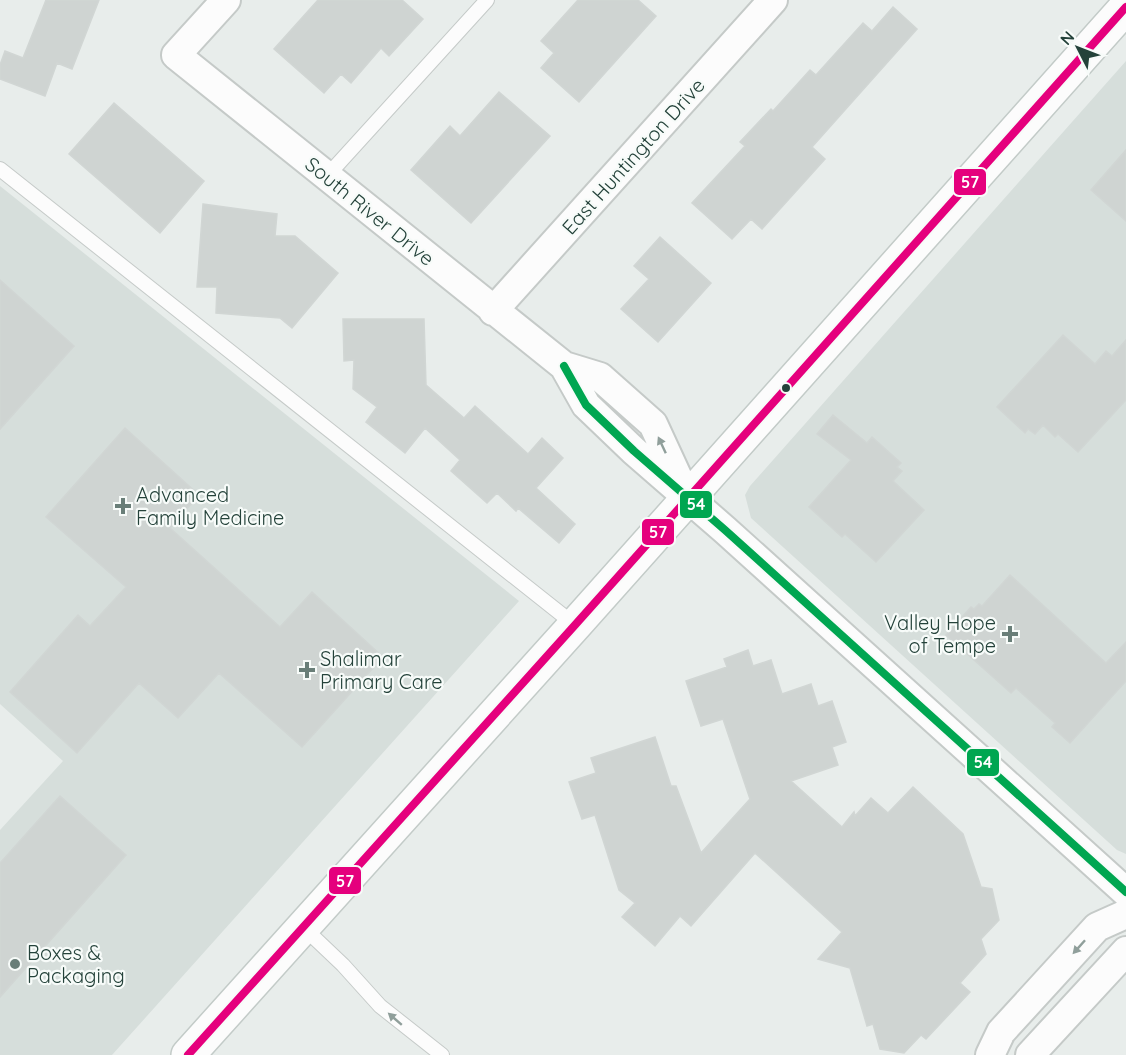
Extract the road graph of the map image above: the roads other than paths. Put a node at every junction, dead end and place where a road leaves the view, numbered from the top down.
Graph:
1 (226, 0) edge
2 (488, 0) edge
3 (773, 0) edge
4 (1126, 7) edge
5 (0, 169) edge
6 (327, 177) junction
7 (493, 311) junction
8 (687, 498) junction
9 (575, 625) junction
10 (1126, 892) edge
11 (1126, 914) edge
12 (303, 927) junction
13 (1126, 951) edge
14 (188, 1055) edge
15 (441, 1055) edge
16 (990, 1055) edge
17 (1030, 1055) edge

1 - 6 street, South River Drive
2 - 6 lane
3 - 7 street, East Huntington Drive
4 - 8 main road
5 - 9 lane
6 - 7 street, South River Drive
7 - 8 street, South River Drive
8 - 9 main road
8 - 10 street, South River Drive
9 - 12 main road
11 -> 16 street
12 - 14 main road
15 -> 12 lane
13 - 17 street

